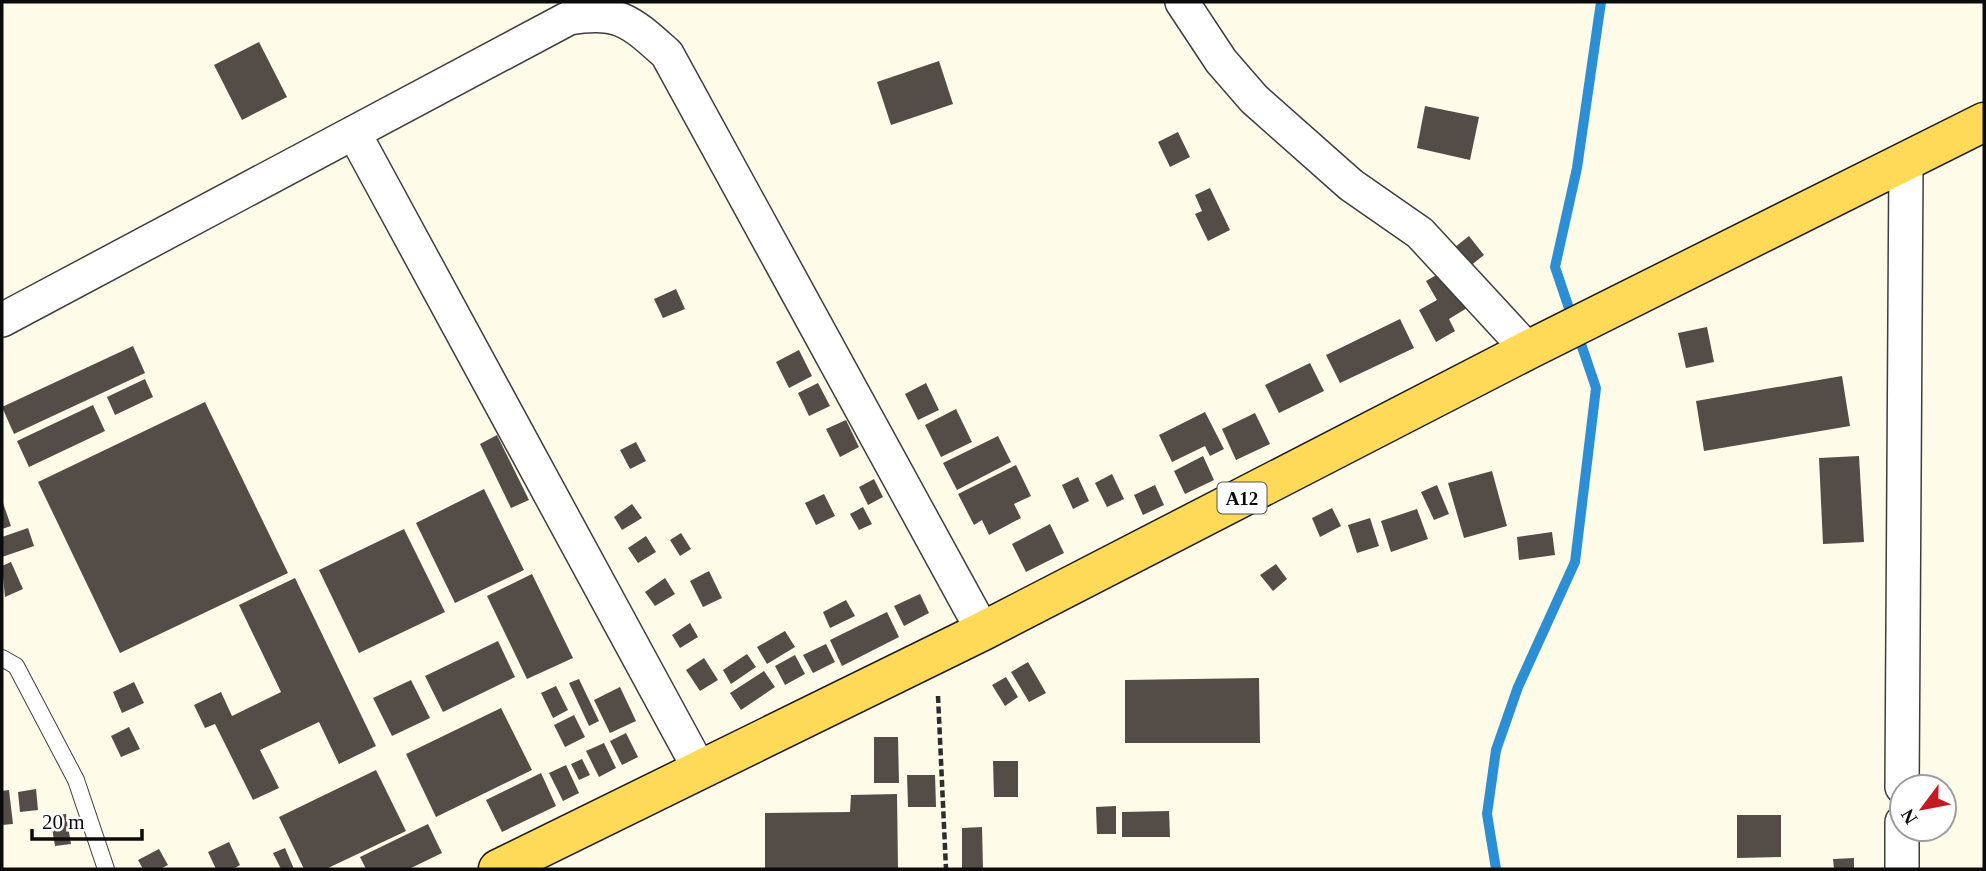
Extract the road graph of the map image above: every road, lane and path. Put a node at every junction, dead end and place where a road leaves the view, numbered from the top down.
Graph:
1 (1182, 2) edge
2 (1984, 122) edge
3 (354, 133) junction
4 (1906, 163) junction
5 (2, 320) edge
6 (1528, 350) junction
7 (983, 631) junction
8 (936, 653) junction
9 (2, 658) edge
10 (700, 770) junction
11 (1902, 773) edge
12 (1902, 843) edge
13 (106, 869) edge
14 (498, 869) edge
15 (946, 869) edge
16 (1902, 869) edge

1 - 6 street
2 - 4 main road, A12
3 - 5 street
3 - 7 street
3 - 10 street
4 - 6 main road, A12
4 - 11 street
6 - 7 main road, A12
7 - 8 main road, A12
8 - 10 main road, A12
8 - 15 path
9 - 13 lane
10 - 14 main road, A12
12 - 16 street

